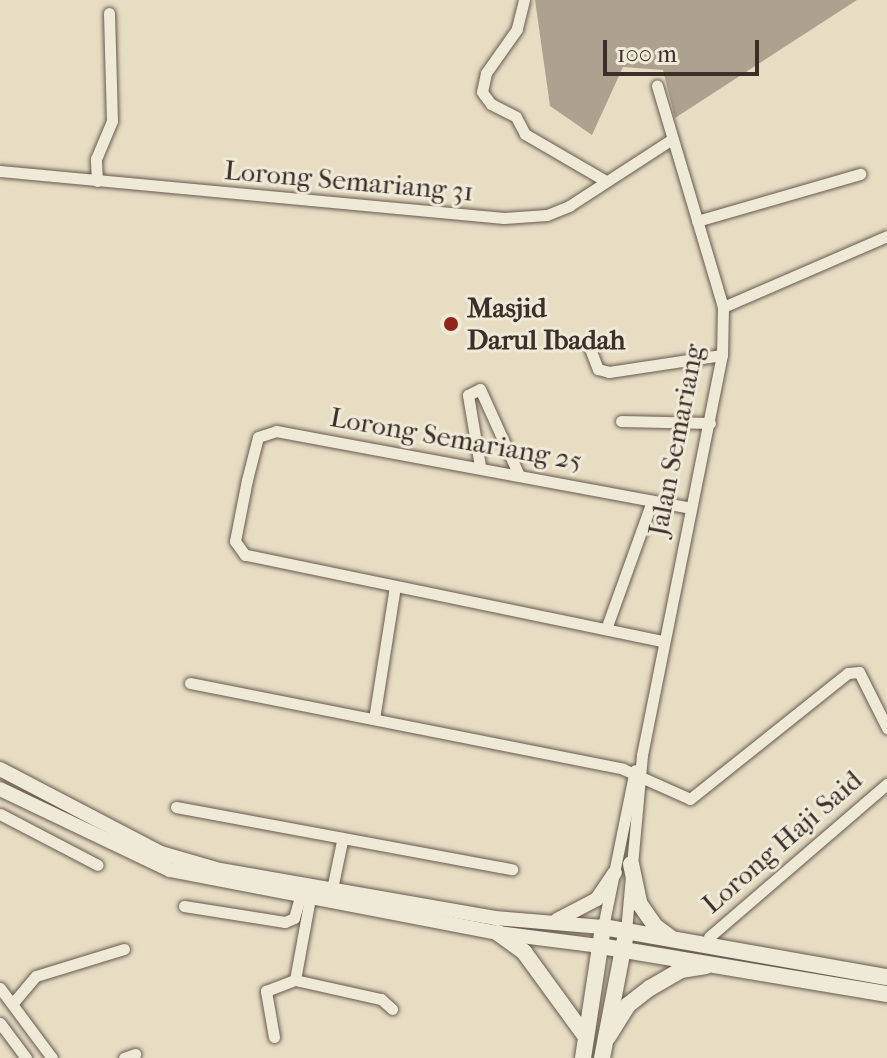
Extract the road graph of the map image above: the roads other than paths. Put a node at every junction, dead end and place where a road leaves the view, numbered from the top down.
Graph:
1 (524, 0) edge
2 (109, 13) dead end
3 (657, 86) dead end
4 (672, 139) junction
5 (0, 171) edge
6 (860, 174) dead end
7 (604, 180) junction
8 (97, 181) junction
9 (697, 221) junction
10 (887, 236) edge
11 (723, 307) junction
12 (589, 346) dead end
13 (722, 355) junction
14 (621, 421) dead end
15 (710, 423) junction
16 (480, 466) junction
17 (518, 473) junction
18 (652, 501) junction
19 (690, 508) junction
20 (395, 587) junction
21 (606, 629) junction
22 (662, 641) junction
23 (190, 683) dead end
24 (374, 719) junction
25 (887, 728) edge
26 (0, 769) edge
27 (638, 775) junction
28 (887, 784) edge
29 (0, 789) edge
30 (176, 807) dead end
31 (0, 814) edge
32 (342, 841) junction
33 (631, 864) junction
34 (98, 865) dead end
35 (512, 869) dead end
36 (615, 872) junction
37 (332, 889) junction
38 (305, 898) junction
39 (184, 906) dead end
40 (440, 914) junction
41 (549, 922) junction
42 (603, 927) junction
43 (626, 931) junction
44 (498, 933) junction
45 (709, 937) dead end
46 (675, 940) junction
47 (600, 946) junction
48 (624, 948) junction
49 (124, 949) dead end
50 (727, 964) junction
51 (887, 977) edge
52 (295, 980) junction
53 (0, 988) edge
54 (887, 994) edge
55 (13, 1003) junction
56 (392, 1009) dead end
57 (0, 1023) edge
58 (274, 1037) dead end
59 (586, 1037) junction
60 (608, 1037) junction
61 (26, 1058) edge
62 (52, 1058) edge
63 (583, 1058) edge
64 (602, 1058) edge

1 - 7 street
2 - 8 street
3 - 4 street, Jalan Semariang
4 - 7 street, Lorong Semariang 31
4 - 9 street, Jalan Semariang
5 - 8 street, Lorong Semariang 31
6 - 9 street
7 - 8 street, Lorong Semariang 31
9 - 11 street, Jalan Semariang
10 - 11 street
11 - 13 street, Jalan Semariang
12 - 13 street
13 - 15 street, Jalan Semariang
14 - 15 street
15 - 19 street, Jalan Semariang
16 - 17 street, Lorong Semariang 25
16 - 17 street
16 - 20 street, Lorong Semariang 25
17 - 18 street, Lorong Semariang 25
18 - 19 street, Lorong Semariang 25
18 - 21 street
19 - 22 street, Jalan Semariang
20 - 21 street
20 - 24 street
21 - 22 street
22 - 27 street, Jalan Semariang
23 - 24 street
24 - 27 street
25 - 27 street
26 - 37 street
27 - 33 street
27 - 36 street
28 - 45 street, Lorong Haji Said
29 - 38 street
30 - 32 street
31 - 34 street
32 - 35 street
32 - 37 street
33 - 43 street
33 - 46 main road
36 - 41 street
36 - 42 street
37 - 40 street
38 - 39 street
38 - 40 street
38 - 52 street
40 - 41 street
40 - 44 street
41 - 42 street
42 - 43 main road
42 - 47 main road
43 - 46 main road
43 - 48 main road
44 - 47 street
44 - 59 main road
46 - 51 main road
47 - 48 main road
47 - 59 main road
48 - 50 main road
48 - 60 main road
49 - 55 street
50 - 54 main road
50 - 60 main road
52 - 56 street
52 - 58 street
53 - 55 street
55 - 62 street
57 - 61 street
59 - 63 main road
60 - 64 main road

